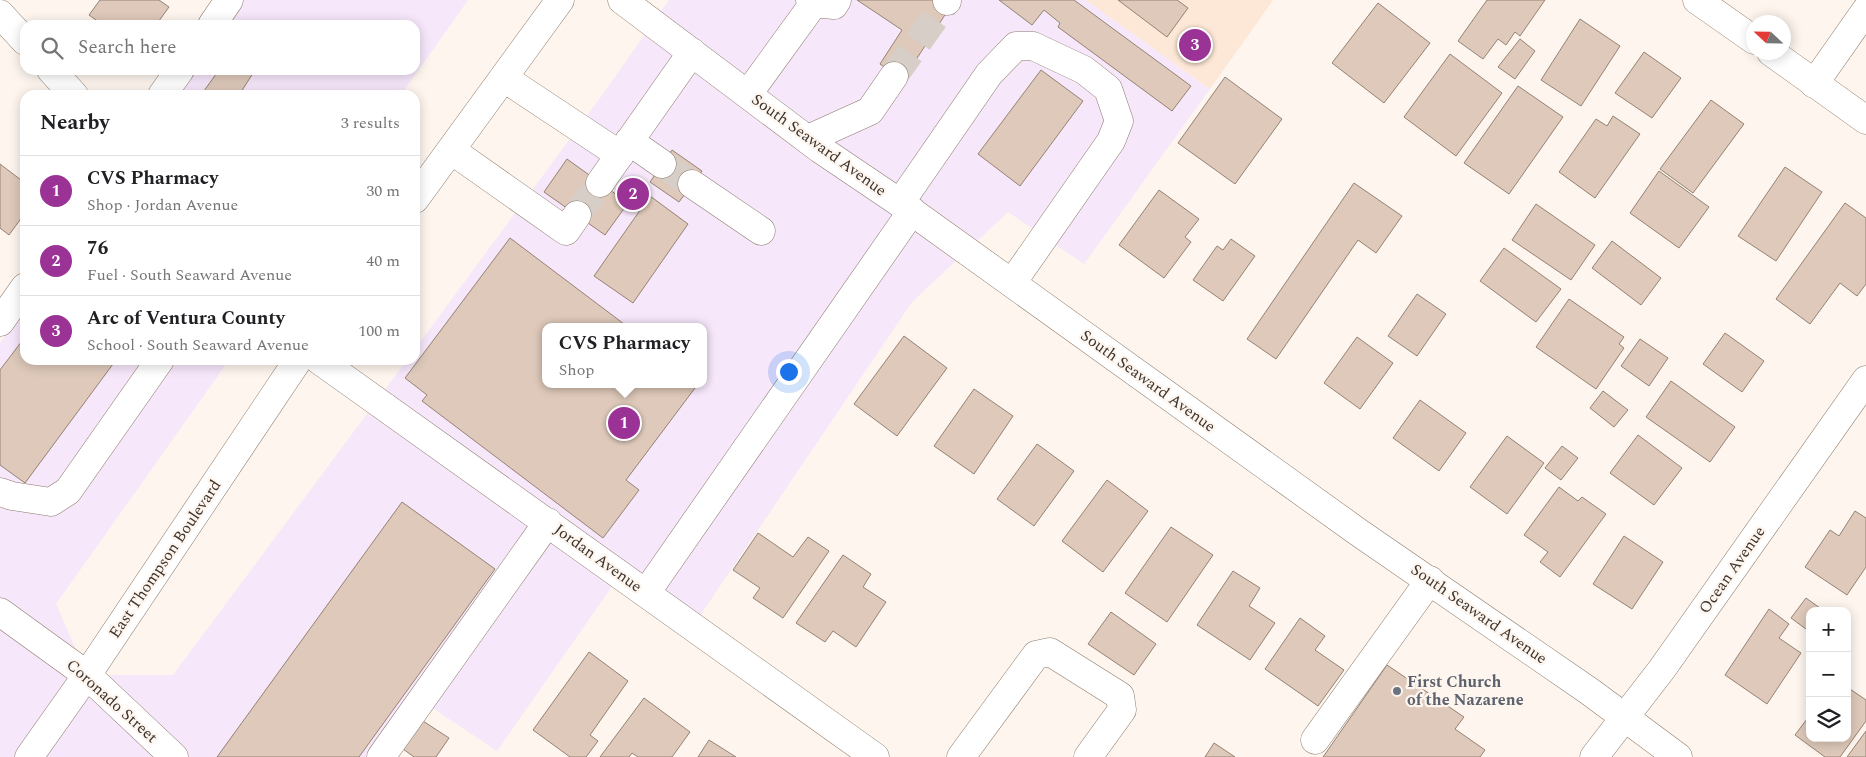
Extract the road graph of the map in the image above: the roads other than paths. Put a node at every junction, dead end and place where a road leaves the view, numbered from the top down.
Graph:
1 (229, 0) edge
2 (560, 0) edge
3 (622, 0) edge
4 (1697, 0) edge
5 (820, 1) edge
6 (1866, 10) edge
7 (0, 14) edge
8 (215, 20) edge
9 (1746, 34) edge
10 (20, 36) edge
11 (692, 52) junction
12 (1782, 60) edge
13 (56, 75) edge
14 (176, 75) edge
15 (894, 76) tunnel mouth
16 (504, 78) junction
17 (1814, 84) junction
18 (69, 90) edge
19 (166, 90) edge
20 (748, 94) junction
21 (1866, 120) edge
22 (808, 139) junction
23 (625, 148) junction
24 (451, 150) junction
25 (662, 164) tunnel mouth
26 (600, 183) tunnel mouth
27 (692, 184) tunnel mouth
28 (420, 192) edge
29 (906, 207) junction
30 (577, 216) tunnel mouth
31 (761, 231) dead end
32 (1012, 283) junction
33 (20, 294) edge
34 (0, 322) edge
35 (156, 365) edge
36 (295, 365) edge
37 (326, 365) edge
38 (1866, 380) edge
39 (0, 492) edge
40 (548, 522) junction
41 (1430, 580) junction
42 (646, 593) junction
43 (0, 612) edge
44 (87, 675) junction
45 (1624, 716) junction
46 (1315, 740) dead end
47 (29, 757) edge
48 (174, 757) edge
49 (381, 757) edge
50 (876, 757) edge
51 (961, 757) edge
52 (1088, 757) edge
53 (1594, 757) edge
54 (1678, 757) edge

1 - 8 main road
2 - 16 main road
3 - 11 main road, South Seaward Avenue
4 - 9 main road
5 - 20 main road
6 - 17 main road
7 - 10 main road
11 - 20 main road, South Seaward Avenue
11 - 23 main road
12 - 17 main road
13 - 18 main road
14 - 19 main road
15 - 22 main road
16 - 23 main road
16 - 24 main road
17 - 21 main road
20 - 22 main road, South Seaward Avenue
22 - 29 main road, South Seaward Avenue
23 - 25 main road
23 - 26 main road
24 - 28 main road
24 - 30 main road
27 - 31 main road
29 - 32 main road, South Seaward Avenue
29 - 32 main road
29 - 42 main road
32 - 41 main road, South Seaward Avenue
33 - 34 main road
35 - 39 main road
36 - 44 main road, East Thompson Boulevard
37 - 40 main road, Jordan Avenue
38 - 45 main road, Ocean Avenue
40 - 42 main road, Jordan Avenue
40 - 49 main road
41 - 45 main road, South Seaward Avenue
41 - 46 main road
42 - 50 main road, Jordan Avenue
43 - 44 main road, Coronado Street
44 - 47 main road, East Thompson Boulevard
44 - 48 main road, Coronado Street
45 - 53 main road, Ocean Avenue
45 - 54 main road, South Seaward Avenue
51 - 52 main road

